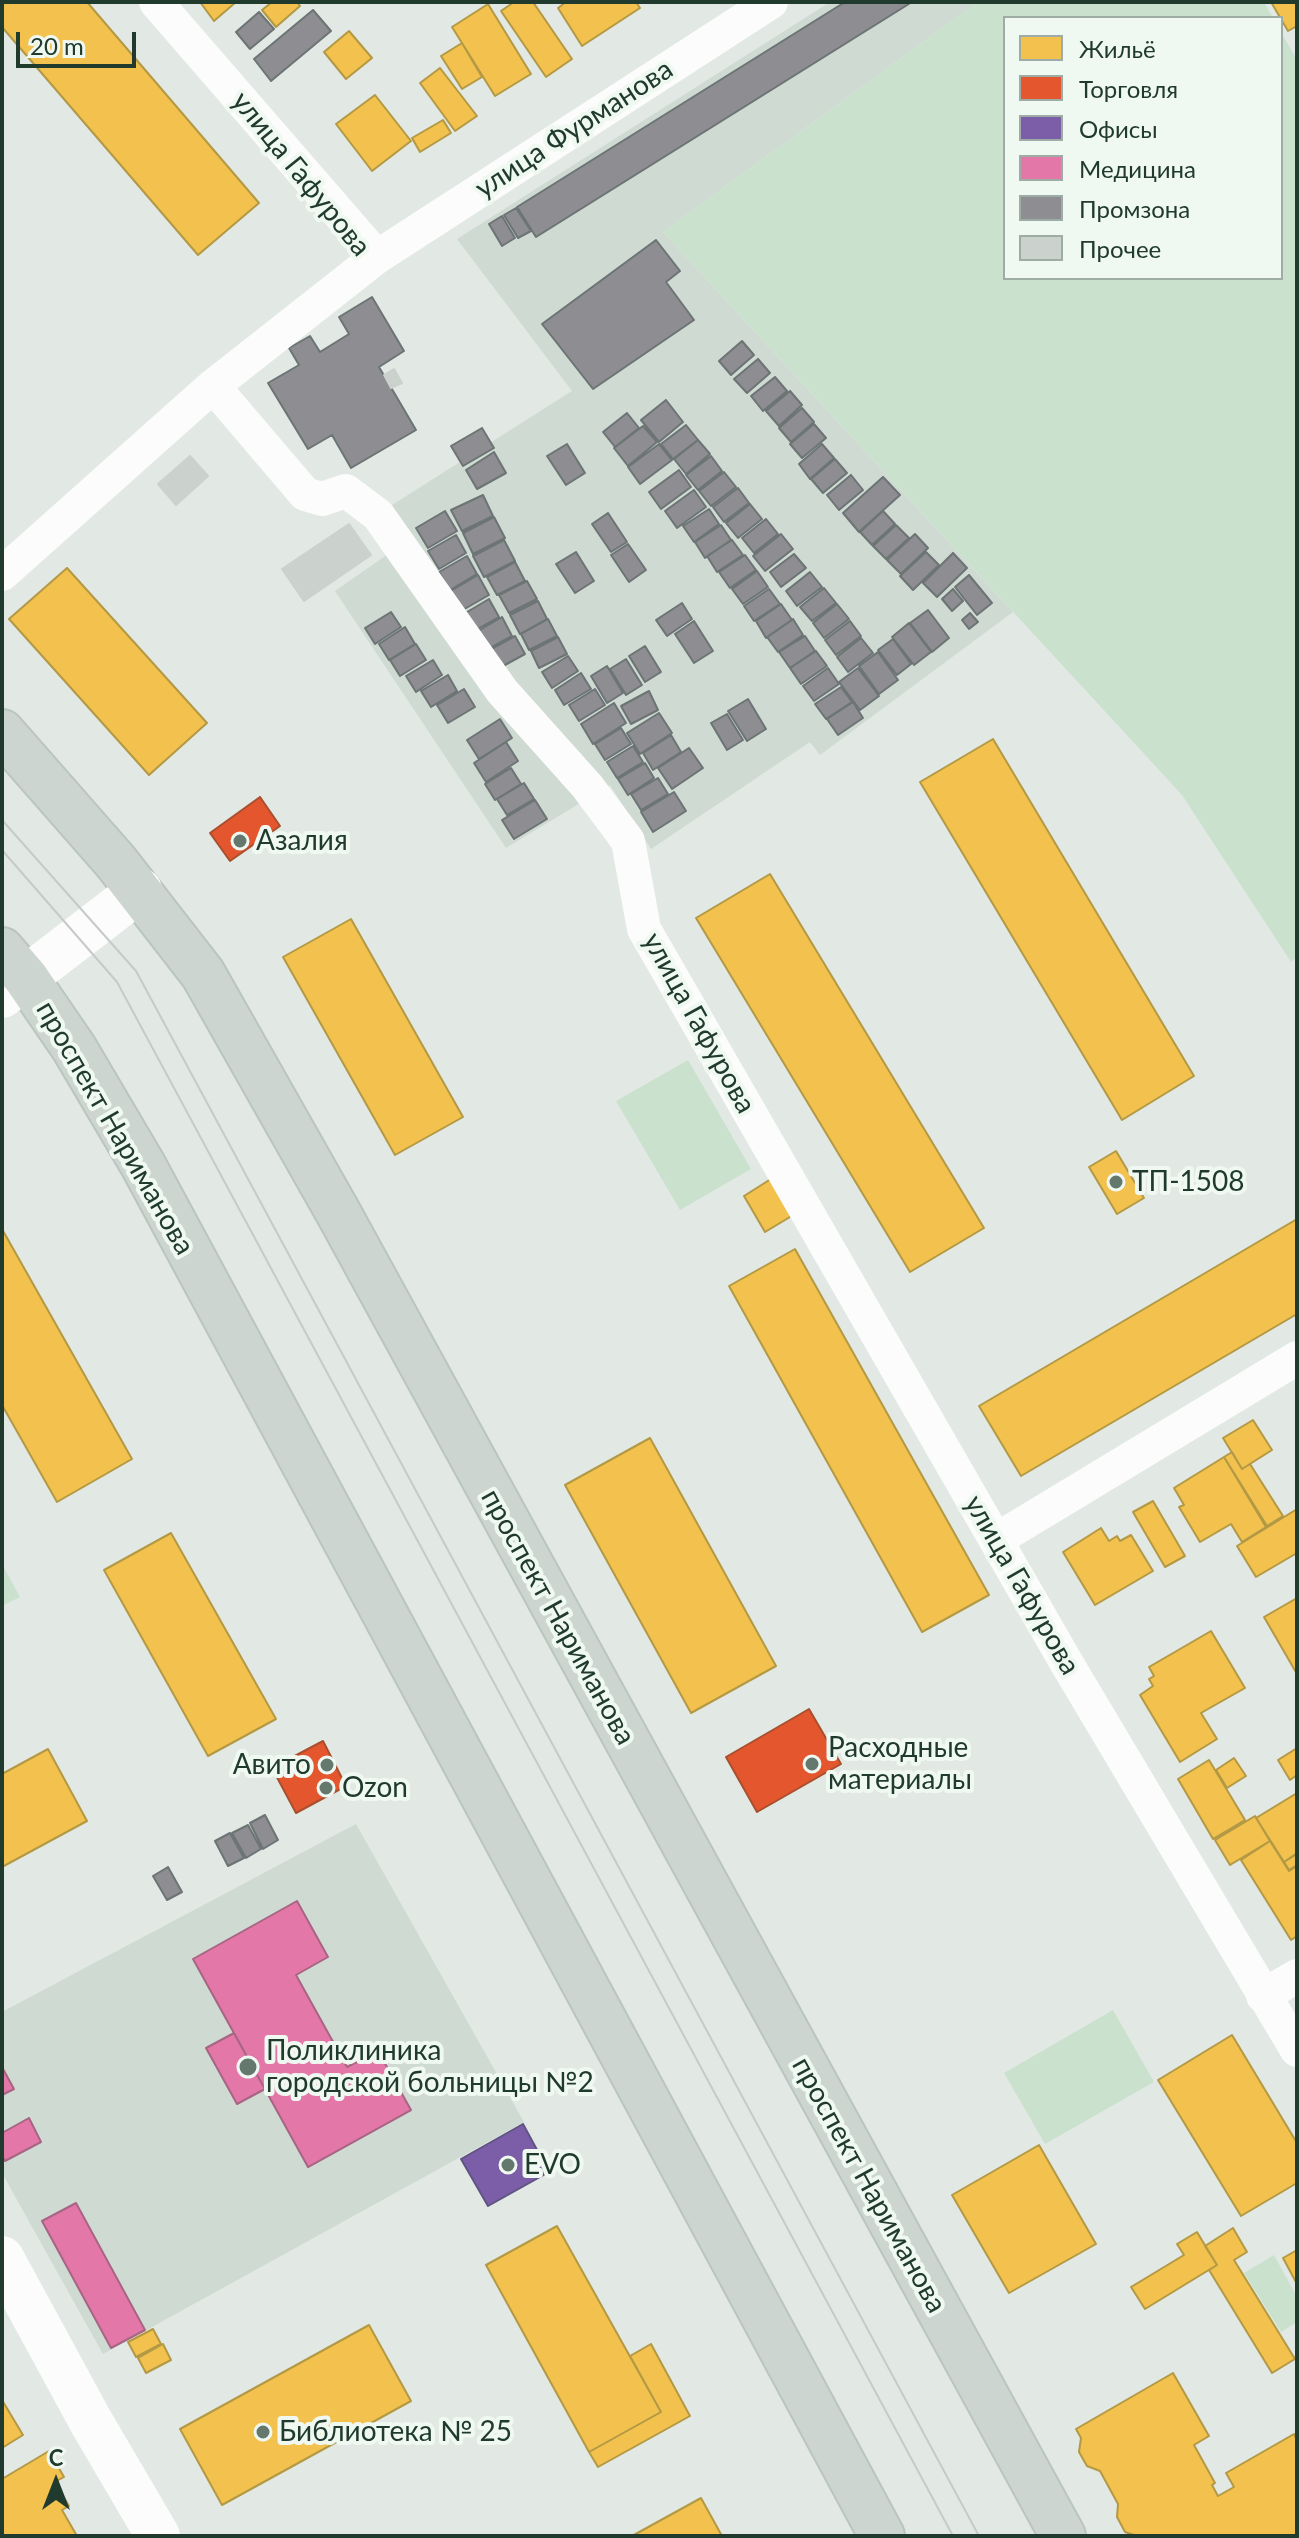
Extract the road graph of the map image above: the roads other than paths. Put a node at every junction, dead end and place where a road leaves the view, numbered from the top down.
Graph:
1 (156, 2) edge
2 (771, 2) edge
3 (377, 257) junction
4 (213, 386) junction
5 (2, 574) edge
6 (2, 732) edge
7 (140, 890) junction
8 (10, 975) edge
9 (1297, 1358) edge
10 (996, 1540) junction
11 (1297, 1976) edge
12 (1263, 1996) junction
13 (1297, 2050) edge
14 (2, 2258) edge
15 (158, 2536) edge
16 (882, 2536) edge
17 (1063, 2536) edge

1 - 3 street, улица Гафурова
2 - 3 street, улица Фурманова
3 - 4 street, улица Гафурова
4 - 5 street
4 - 10 street, улица Гафурова
6 - 7 main road, проспект Нариманова
7 - 8 street
7 - 17 main road, проспект Нариманова
8 - 16 main road, проспект Нариманова
9 - 10 street
10 - 12 street, улица Гафурова
11 - 12 street
12 - 13 street, улица Гафурова
14 - 15 street

